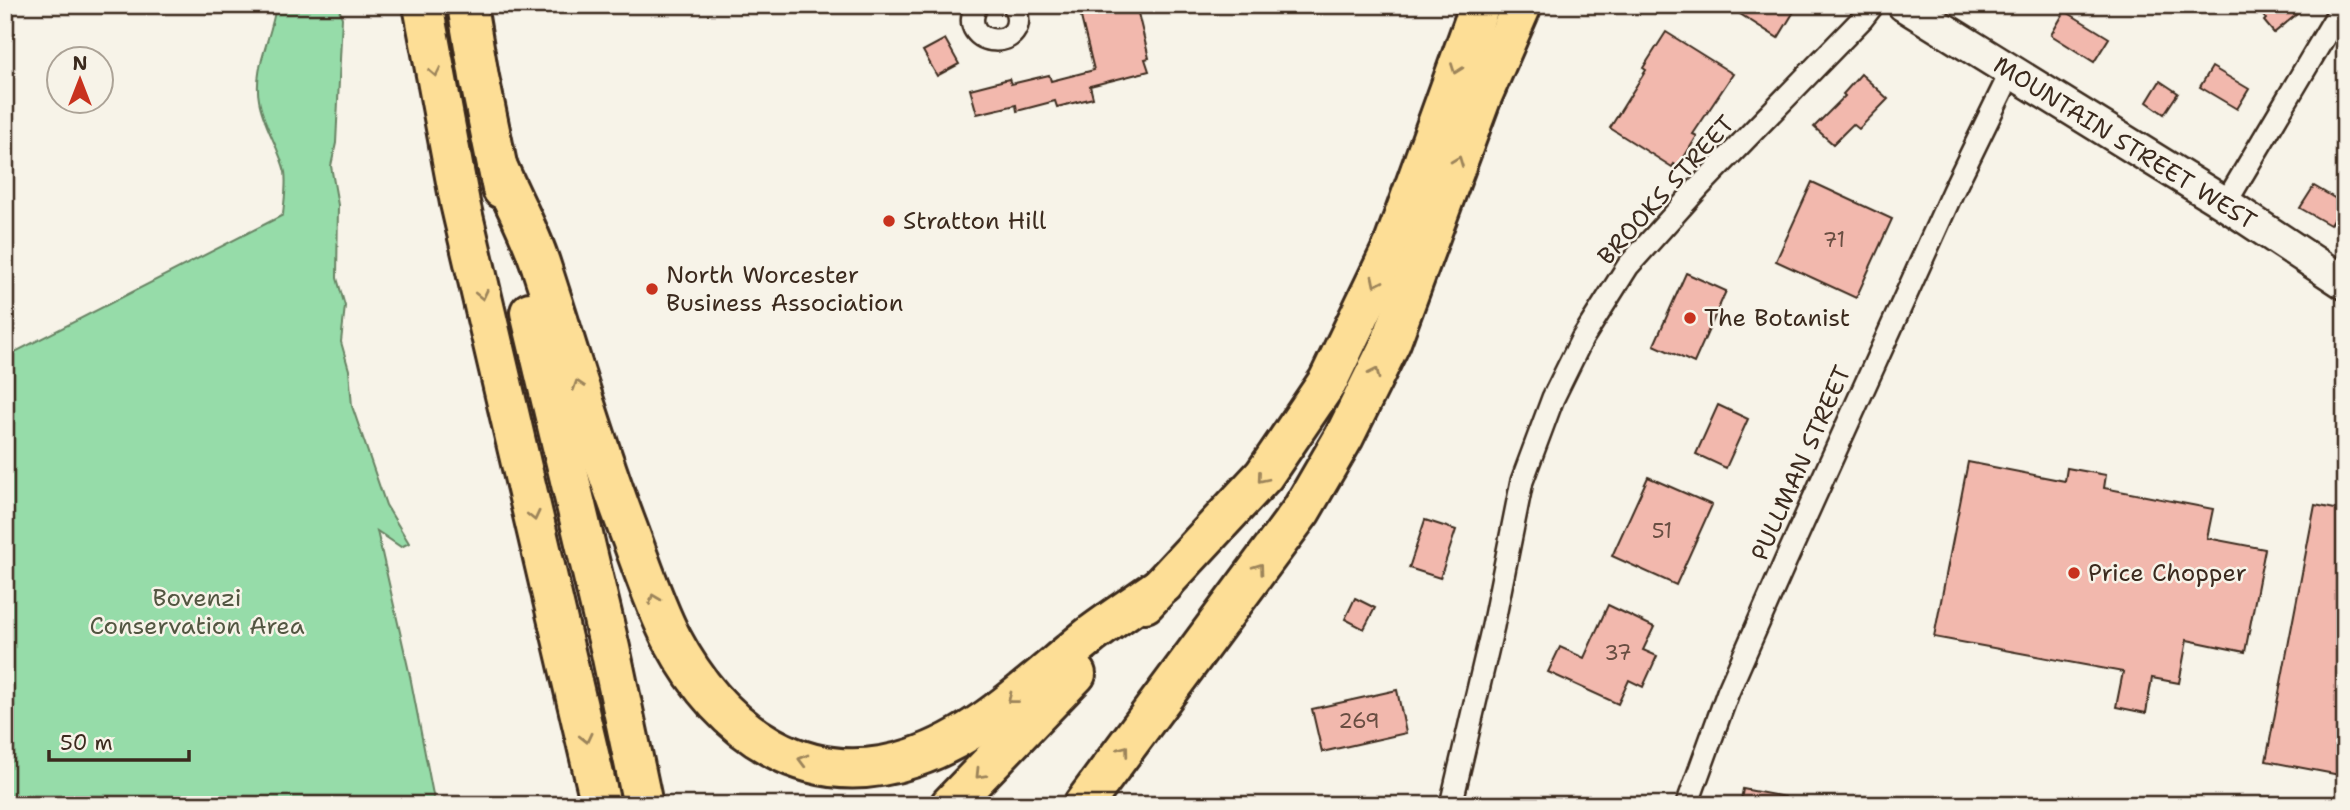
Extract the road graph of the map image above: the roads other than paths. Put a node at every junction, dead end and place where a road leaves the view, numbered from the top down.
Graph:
1 (423, 5) edge
2 (467, 5) edge
3 (977, 5) edge
4 (1014, 5) edge
5 (1480, 5) edge
6 (1522, 5) edge
7 (1873, 5) edge
8 (1904, 5) edge
9 (2343, 5) edge
10 (2011, 72) junction
11 (497, 165) junction
12 (2225, 204) junction
13 (2345, 283) edge
14 (1164, 584) junction
15 (601, 805) edge
16 (643, 805) edge
17 (950, 805) edge
18 (1083, 805) edge
19 (1451, 805) edge
20 (1687, 805) edge

1 -> 15 highway
2 - 11 highway
3 - 4 street
5 -> 14 highway
18 -> 6 highway
7 - 19 street, BROOKS STREET
8 - 10 main road, MOUNTAIN STREET WEST
9 - 12 street
10 - 12 main road, MOUNTAIN STREET WEST
10 - 20 street, PULLMAN STREET
14 -> 11 highway
11 - 16 highway
12 - 13 main road, MOUNTAIN STREET WEST
14 -> 17 highway

